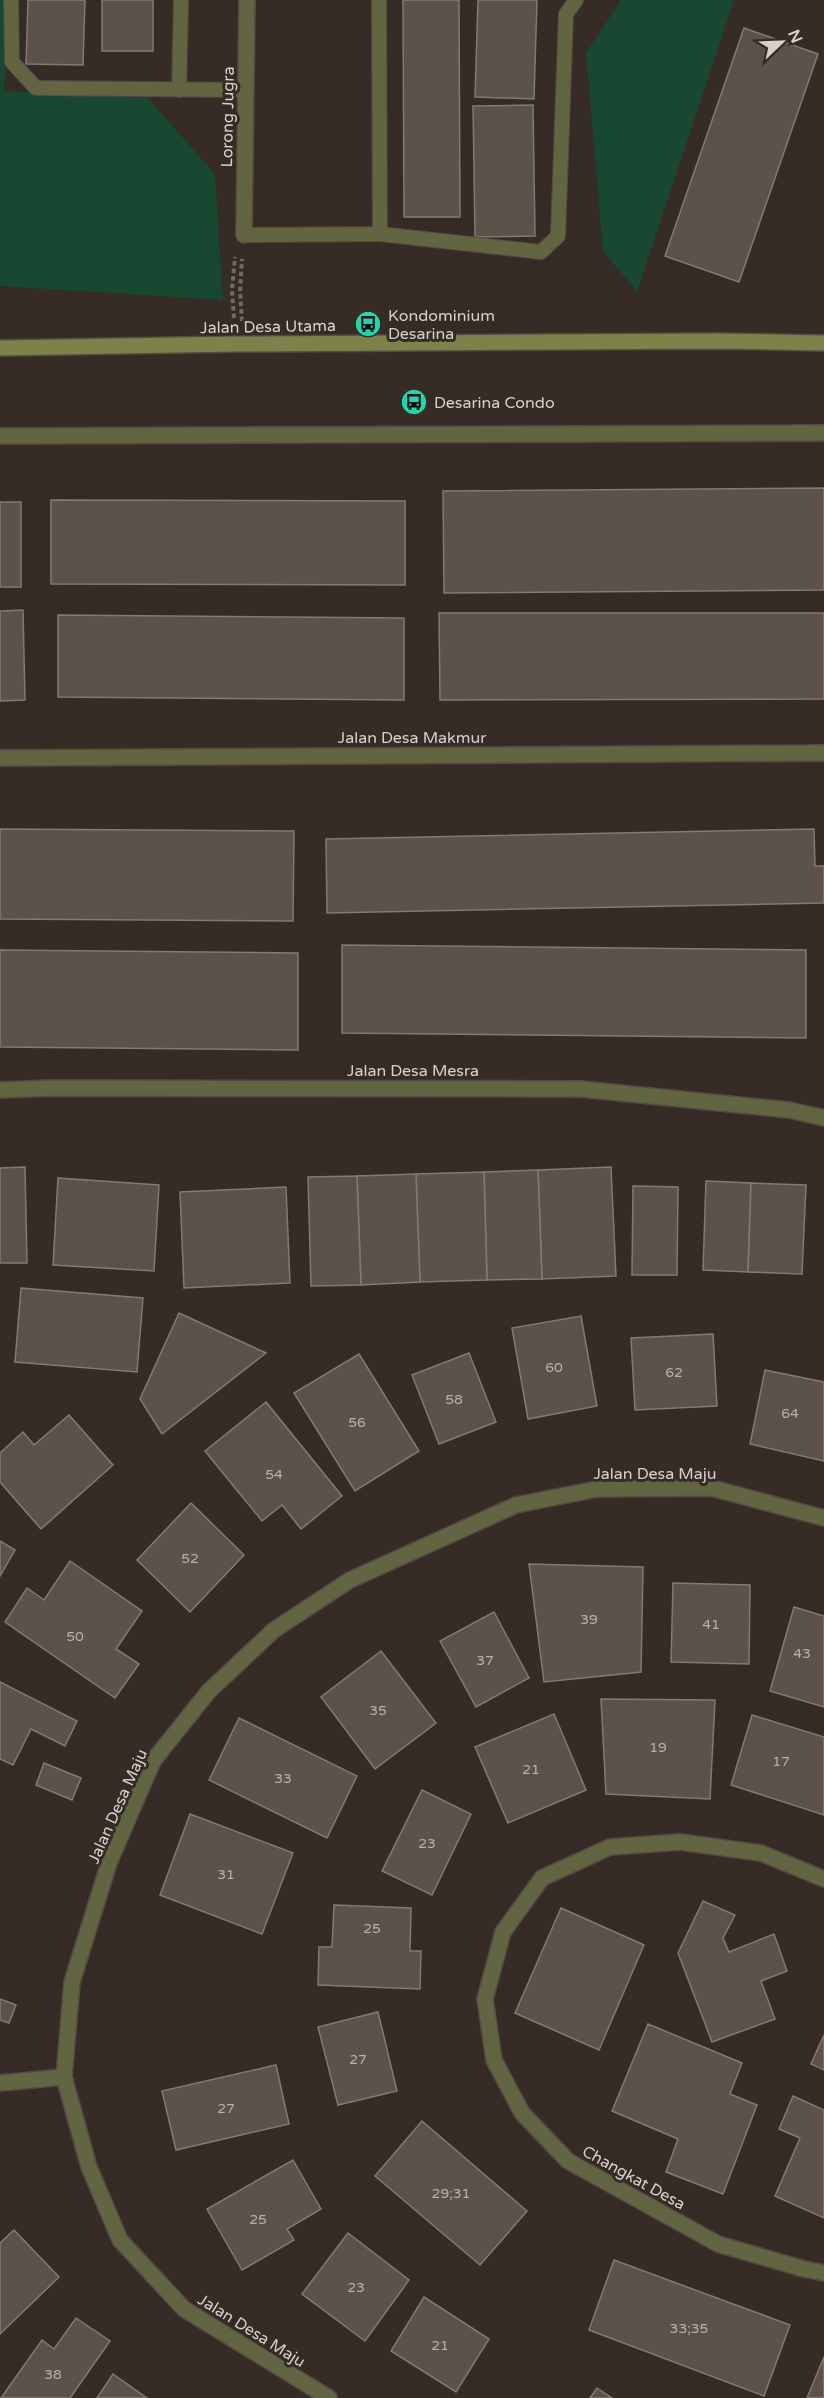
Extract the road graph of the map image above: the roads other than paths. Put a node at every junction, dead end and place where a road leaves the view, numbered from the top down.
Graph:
1 (11, 0) edge
2 (181, 0) edge
3 (247, 0) edge
4 (379, 0) edge
5 (576, 0) edge
6 (179, 90) junction
7 (245, 90) junction
8 (380, 234) junction
9 (244, 235) joint
10 (824, 343) edge
11 (0, 348) edge
12 (824, 433) edge
13 (0, 436) edge
14 (824, 753) edge
15 (0, 758) edge
16 (0, 1090) edge
17 (824, 1118) edge
18 (824, 1518) edge
19 (824, 1879) edge
20 (64, 2077) junction
21 (0, 2083) edge
22 (824, 2273) edge
23 (328, 2398) edge

1 - 6 lane
2 - 6 lane
3 - 7 street, Lorong Jugra
4 - 8 lane
5 - 8 lane
6 - 7 lane
7 - 9 street, Lorong Jugra
8 - 9 lane
10 - 11 street, Jalan Desa Utama
12 - 13 street
14 - 15 street, Jalan Desa Makmur
16 - 17 street, Jalan Desa Mesra
18 - 20 street, Jalan Desa Maju
19 - 22 street, Changkat Desa
20 - 21 street
20 - 23 street, Jalan Desa Maju

